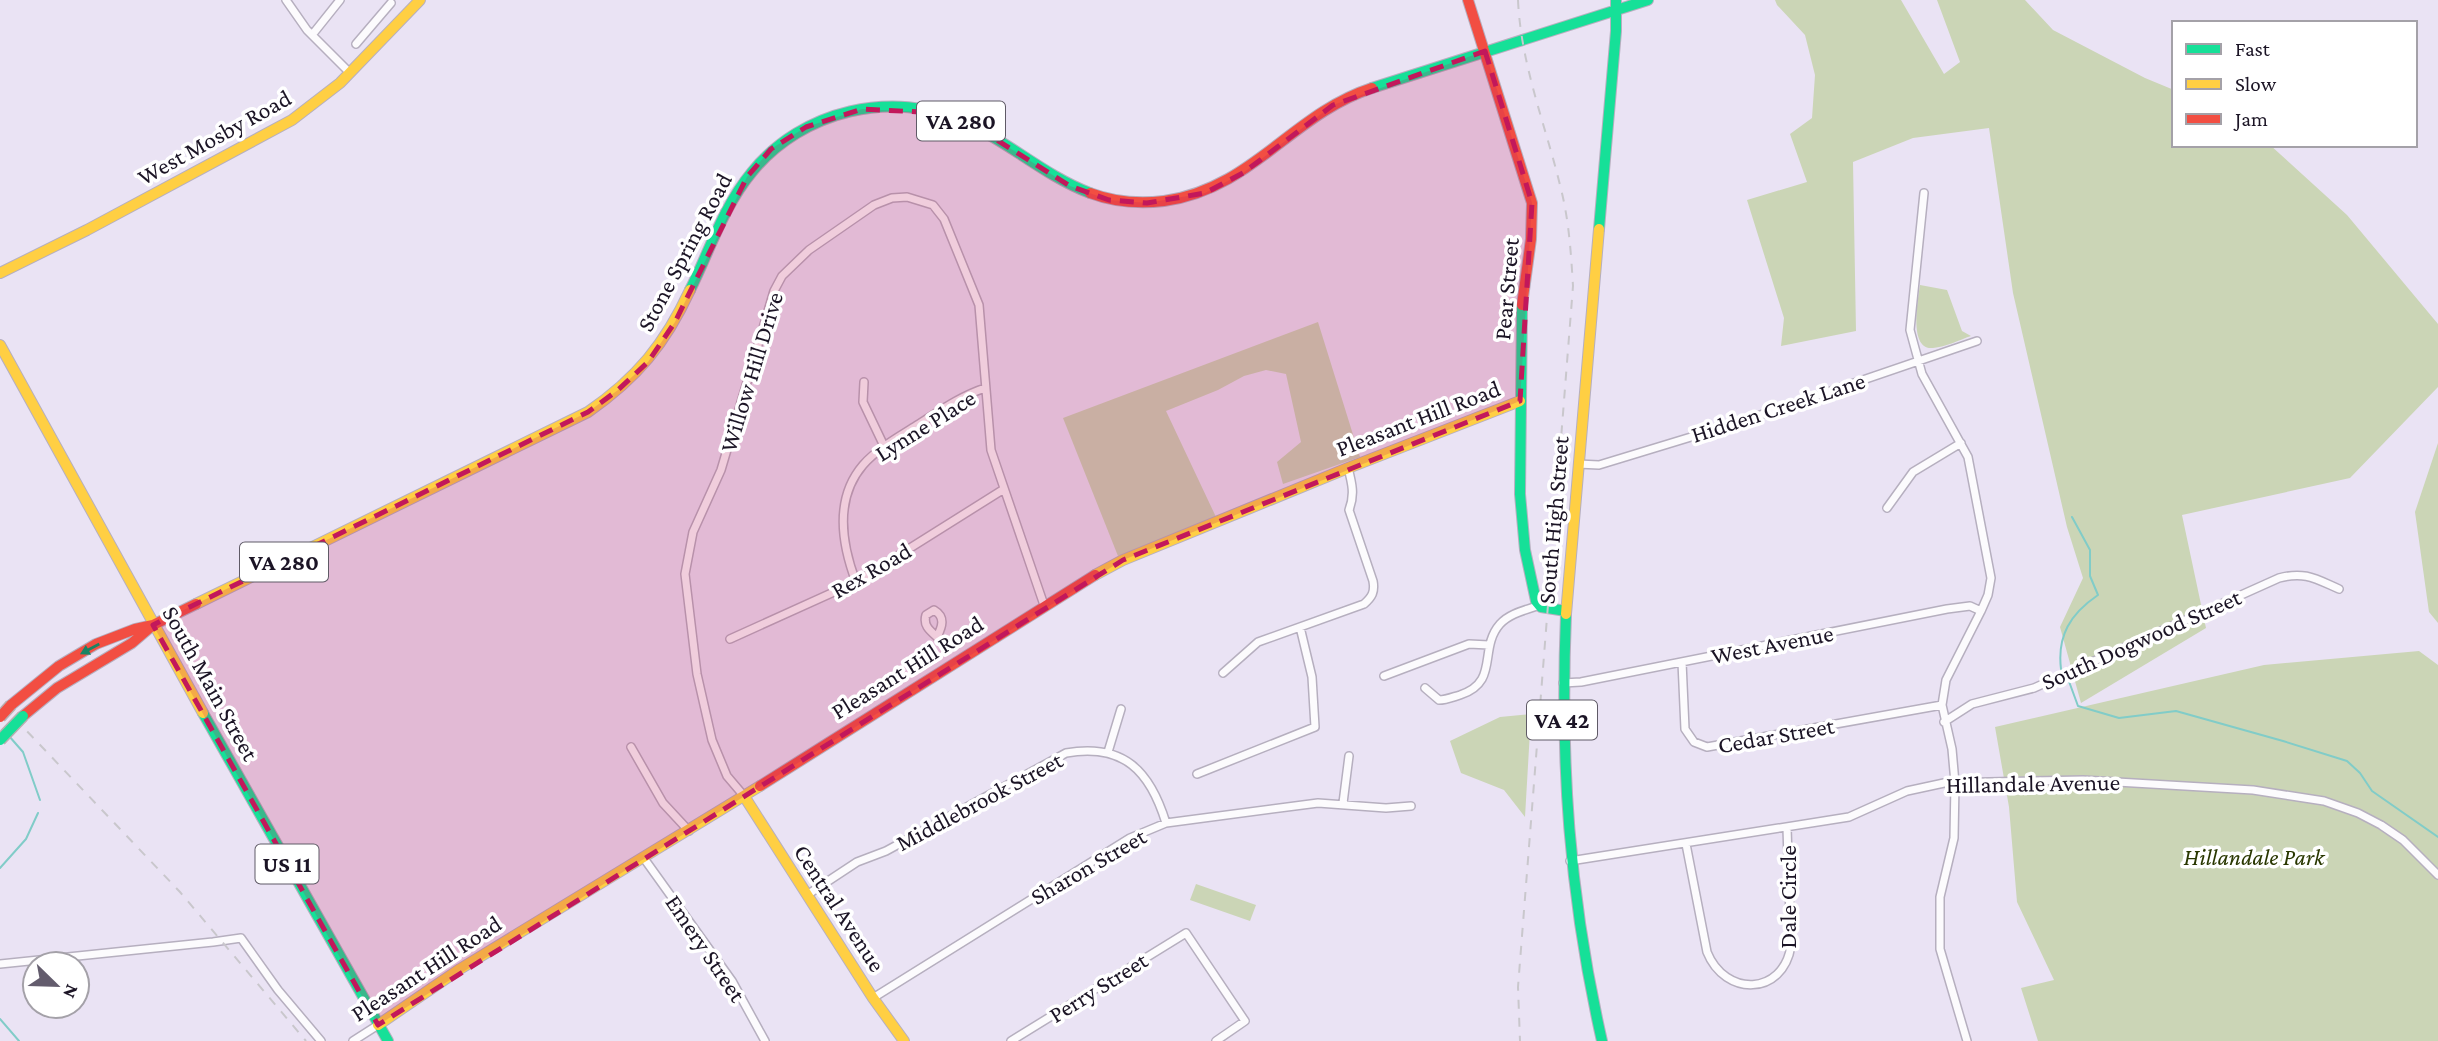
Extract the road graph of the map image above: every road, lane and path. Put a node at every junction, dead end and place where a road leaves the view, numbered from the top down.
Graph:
1 (286, 0) edge
2 (340, 0) edge
3 (420, 0) edge
4 (1468, 0) edge
5 (1648, 0) edge
6 (390, 1) edge
7 (1618, 3) edge
8 (312, 35) junction
9 (356, 44) dead end
10 (1485, 51) junction
11 (349, 73) junction
12 (1924, 194) dead end
13 (0, 273) edge
14 (1977, 341) dead end
15 (0, 345) edge
16 (1917, 360) junction
17 (864, 382) dead end
18 (985, 388) junction
19 (1520, 401) junction
20 (1961, 443) junction
21 (884, 446) junction
22 (1578, 464) junction
23 (1348, 468) junction
24 (1004, 489) junction
25 (1887, 508) dead end
26 (856, 582) junction
27 (2339, 589) dead end
28 (1044, 605) junction
29 (1540, 605) junction
30 (1566, 611) junction
31 (1981, 611) junction
32 (153, 625) junction
33 (1300, 627) junction
34 (730, 639) dead end
35 (1489, 645) junction
36 (1682, 662) junction
37 (1223, 673) dead end
38 (1384, 676) dead end
39 (1562, 683) junction
40 (1425, 688) dead end
41 (1942, 705) junction
42 (1121, 709) dead end
43 (0, 717) edge
44 (1944, 722) junction
45 (0, 740) edge
46 (631, 747) dead end
47 (1108, 752) junction
48 (1349, 756) dead end
49 (1198, 774) dead end
50 (1955, 783) junction
51 (744, 796) junction
52 (1343, 803) junction
53 (1411, 806) dead end
54 (1166, 823) junction
55 (1787, 828) junction
56 (689, 831) junction
57 (1686, 844) junction
58 (643, 857) junction
59 (1570, 861) junction
60 (2438, 875) edge
61 (807, 895) junction
62 (0, 964) edge
63 (873, 998) junction
64 (378, 1025) junction
65 (321, 1041) edge
66 (353, 1041) edge
67 (388, 1041) edge
68 (765, 1041) edge
69 (904, 1041) edge
70 (1011, 1041) edge
71 (1216, 1041) edge
72 (1602, 1041) edge
73 (1967, 1041) edge

1 - 8 street
2 - 8 street
3 - 11 main road, West Mosby Road
4 - 10 main road, Pear Street
5 - 7 main road, Stone Spring Road
6 - 9 street
7 - 10 main road, Stone Spring Road / VA 280
7 - 22 main road, South High Street / VA 42
8 - 11 street
10 - 19 main road, Pear Street
10 - 32 main road, Stone Spring Road / VA 280
11 - 13 main road, West Mosby Road
12 - 16 street
14 - 16 street, Hidden Creek Lane
15 - 32 main road, South Main Street / US 11
16 - 20 street
16 - 22 street, Hidden Creek Lane
17 - 21 street
18 - 21 street, Lynne Place
18 - 24 street, Willow Hill Drive
18 - 51 street, Willow Hill Drive
19 - 23 main road, Pleasant Hill Road
19 - 29 main road, Pear Street
20 - 25 street
20 - 31 street
21 - 26 street, Lynne Place
22 - 30 main road, South High Street / VA 42
23 - 28 main road, Pleasant Hill Road
23 - 33 street
24 - 26 street, Rex Road
24 - 28 street, Willow Hill Drive
26 - 34 street, Rex Road
27 - 44 street, South Dogwood Street
28 - 51 main road, Pleasant Hill Road
29 - 30 main road
29 - 35 street
30 - 39 main road, South High Street / VA 42
31 - 36 street, West Avenue
31 - 41 street
32 -> 43 main road, Stone Spring Road / VA 280, bridge
32 - 45 main road, Stone Spring Road / VA 280, bridge
32 - 64 main road, South Main Street / US 11
33 - 37 street
33 - 49 street
35 - 38 street
35 - 40 street
36 - 39 street, West Avenue
36 - 41 street, Cedar Street
39 - 59 main road, South High Street / VA 42
41 - 44 street
42 - 47 street
44 - 50 street
46 - 56 street
47 - 54 street
47 - 61 street, Middlebrook Street
48 - 52 street
50 - 55 street, Hillandale Avenue
50 - 60 street, Hillandale Avenue
50 - 73 street
51 - 56 main road, Pleasant Hill Road
51 - 61 main road, Central Avenue
52 - 53 street, Sharon Street
52 - 54 street, Sharon Street
54 - 63 street, Sharon Street
55 - 57 street, Hillandale Avenue
55 - 57 street, Dale Circle
56 - 58 main road, Pleasant Hill Road
57 - 59 street, Hillandale Avenue
58 - 64 main road, Pleasant Hill Road
58 - 68 street, Emery Street
59 - 72 main road, South High Street / VA 42
61 - 63 main road, Central Avenue
62 - 65 street
63 - 69 main road, Central Avenue
64 - 66 street, Pleasant Hill Road
64 - 67 main road, South Main Street / US 11
70 - 71 street, Perry Street

